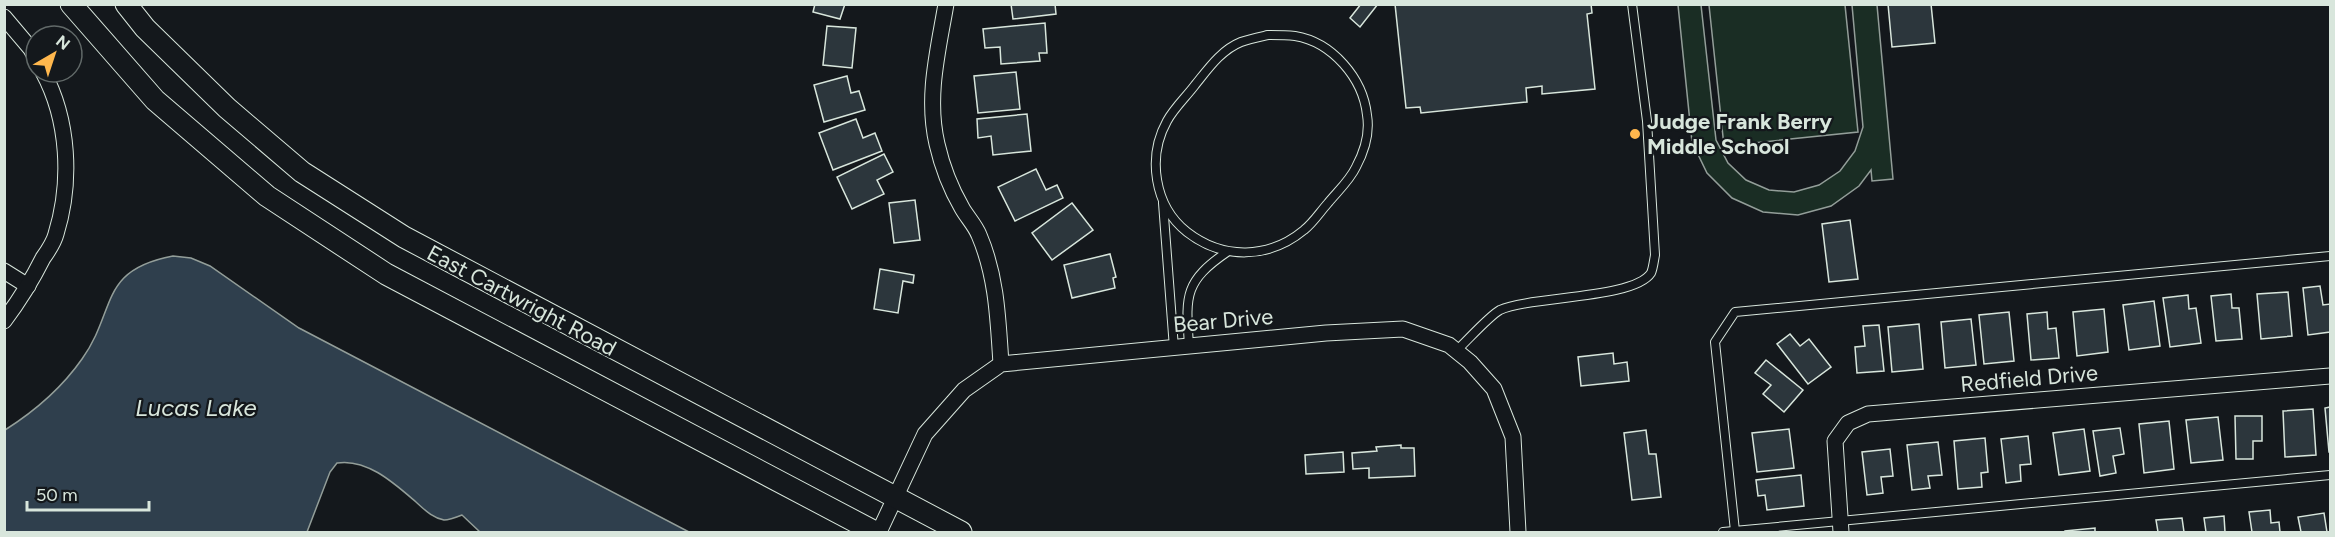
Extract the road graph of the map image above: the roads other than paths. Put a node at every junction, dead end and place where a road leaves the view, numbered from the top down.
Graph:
1 (71, 4) edge
2 (126, 4) edge
3 (946, 4) edge
4 (1632, 4) edge
5 (4, 17) edge
6 (24, 40) edge
7 (50, 84) edge
8 (1163, 202) junction
9 (1227, 252) junction
10 (2331, 256) edge
11 (4, 271) edge
12 (28, 286) junction
13 (4, 321) edge
14 (1182, 347) junction
15 (1456, 351) junction
16 (1001, 364) junction
17 (2331, 376) edge
18 (2331, 476) edge
19 (896, 497) junction
20 (1841, 527) edge
21 (1735, 531) edge
22 (877, 532) edge
23 (962, 532) edge
24 (1518, 532) edge
25 (1723, 532) edge

1 - 22 main road, East Cartwright Road
2 - 19 main road, East Cartwright Road
3 - 16 street
4 - 15 lane
5 - 6 street
7 - 12 street
8 - 9 lane
8 - 9 lane
8 - 14 lane
9 - 14 lane
10 - 21 lane
11 - 12 street
12 - 13 street
14 - 15 street, Bear Drive
14 - 16 street, Bear Drive
15 - 24 street, Bear Drive
16 - 19 street, Bear Drive
17 - 20 street, Redfield Drive
18 - 20 lane
19 - 22 street, Bear Drive
19 - 23 main road, East Cartwright Road
20 - 21 lane
21 - 25 lane

